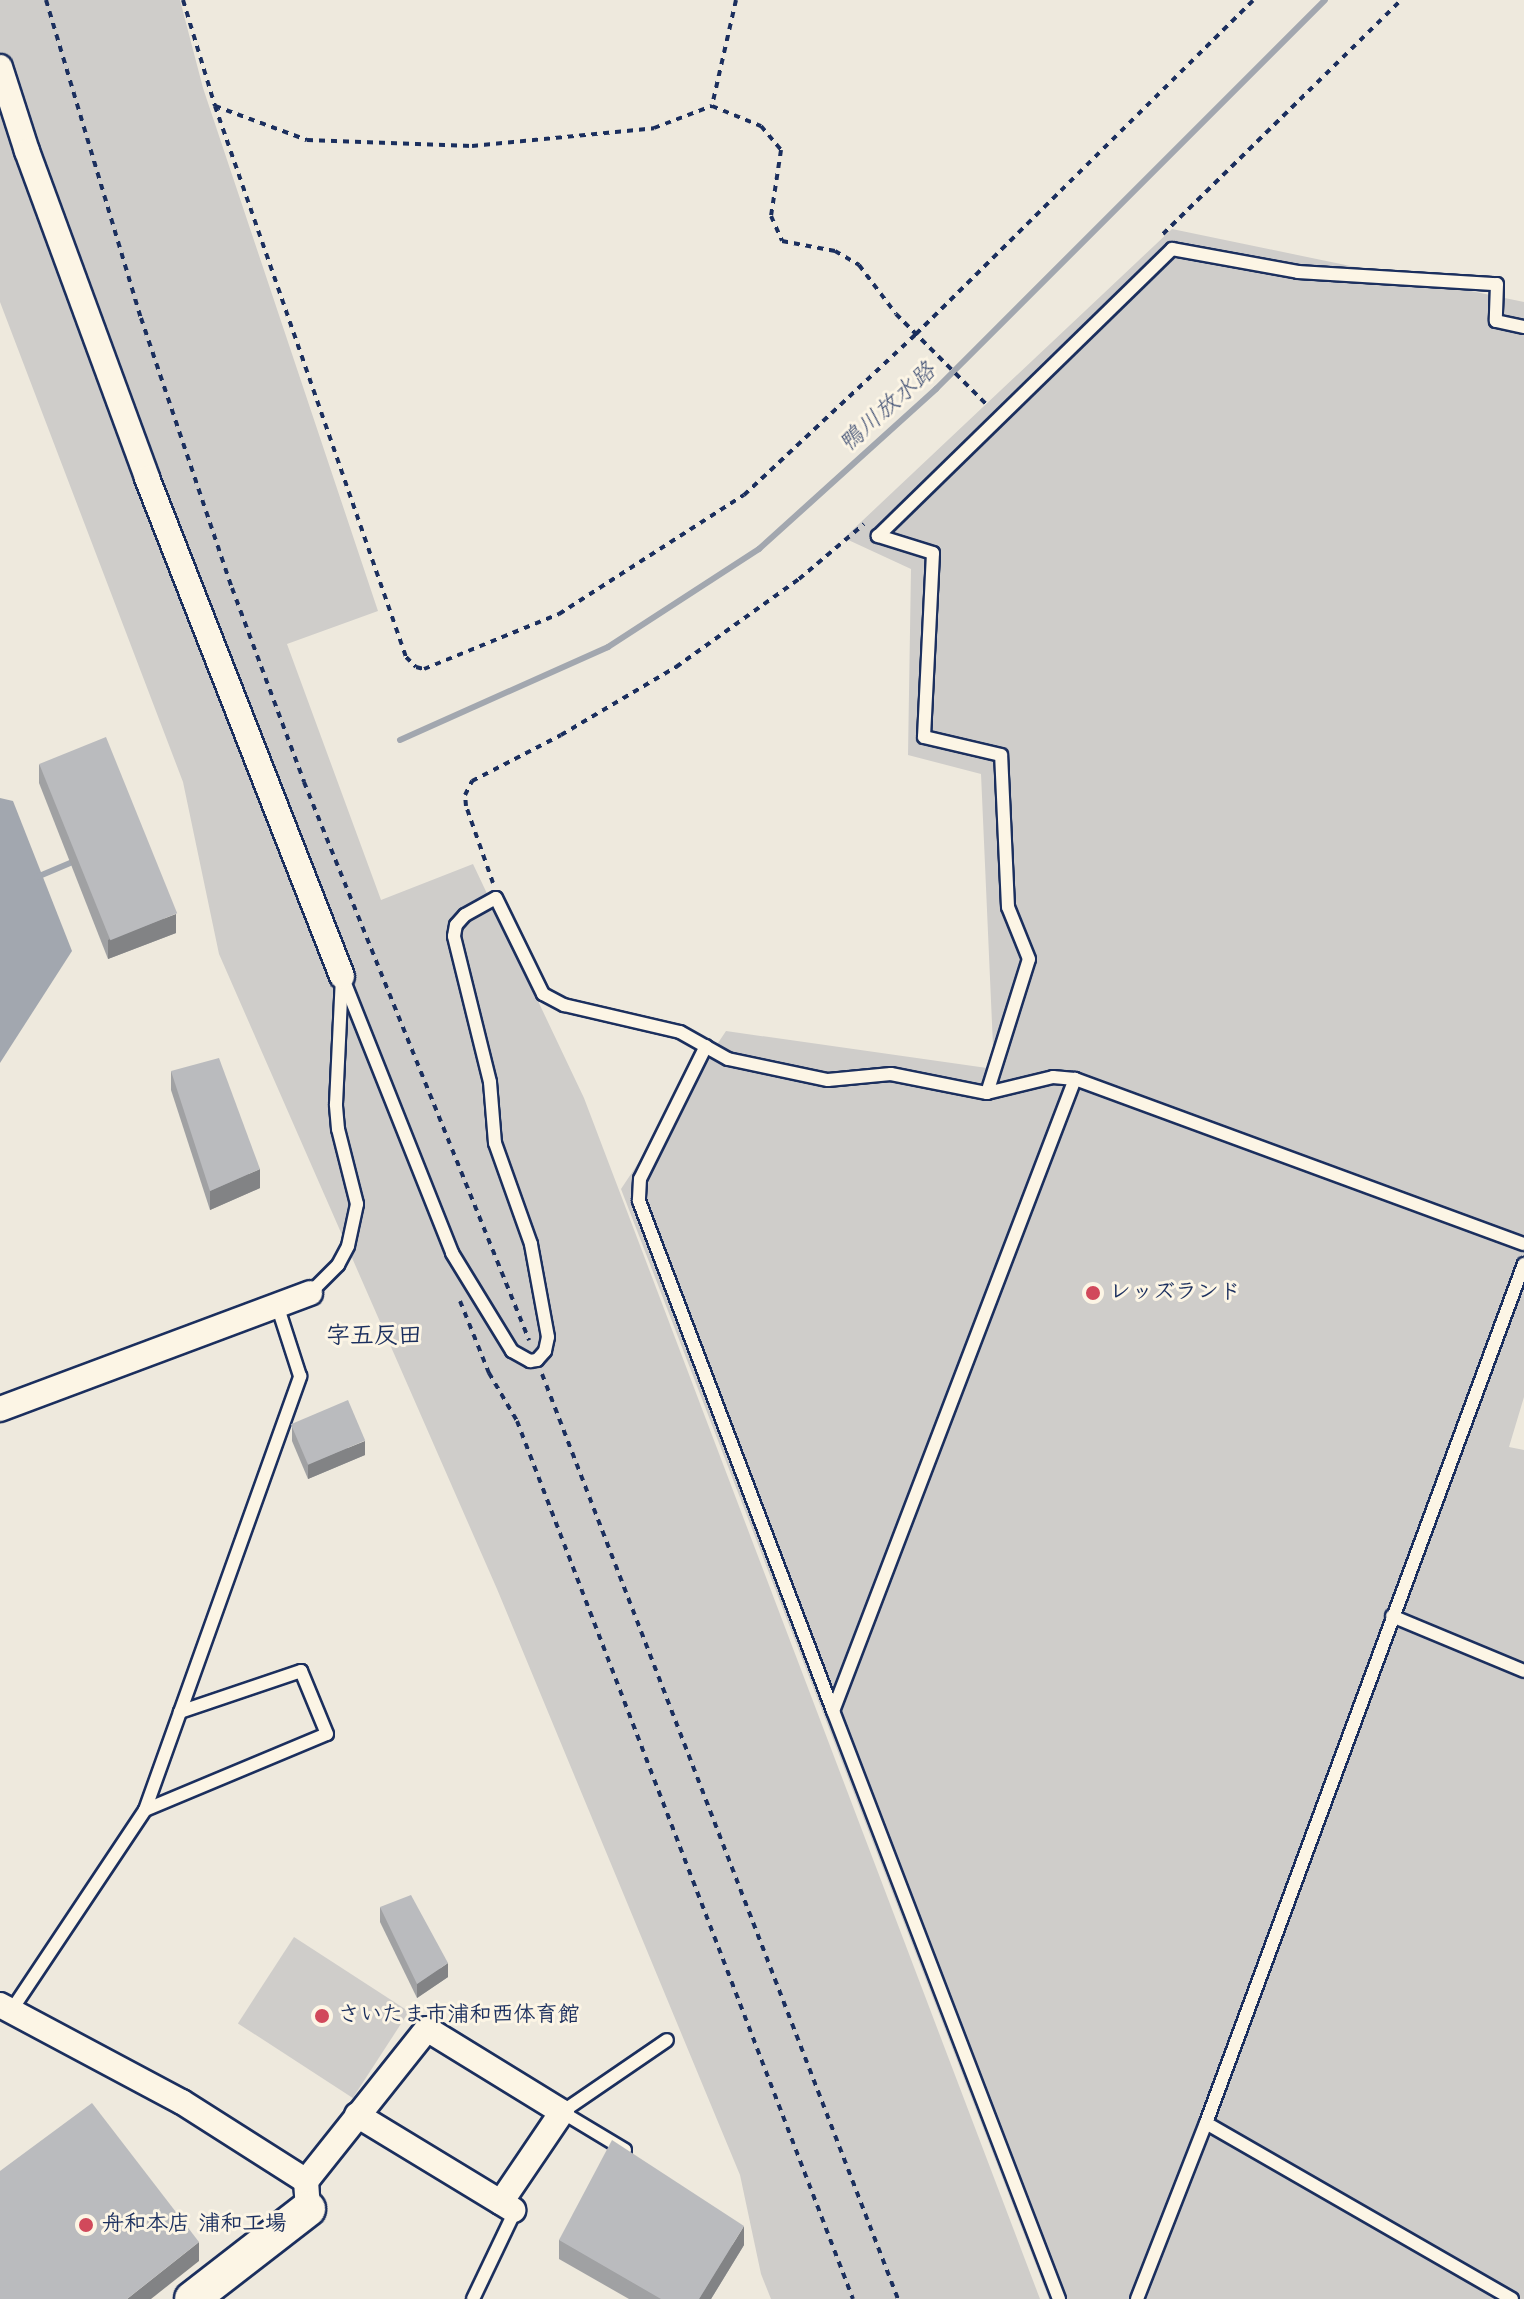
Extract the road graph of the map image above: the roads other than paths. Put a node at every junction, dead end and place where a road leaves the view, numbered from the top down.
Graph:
1 (0, 67) edge
2 (1524, 327) edge
3 (342, 976) junction
4 (706, 1046) junction
5 (1075, 1079) junction
6 (987, 1093) junction
7 (1524, 1244) edge
8 (1524, 1264) edge
9 (310, 1293) joint
10 (277, 1305) junction
11 (0, 1409) edge
12 (1392, 1616) junction
13 (1524, 1671) edge
14 (833, 1711) junction
15 (180, 1712) junction
16 (145, 1810) junction
17 (6, 2008) edge
18 (667, 2040) dead end
19 (562, 2112) junction
20 (357, 2115) junction
21 (1206, 2123) junction
22 (637, 2157) edge
23 (307, 2195) junction
24 (508, 2207) junction
25 (192, 2299) edge
26 (473, 2299) edge
27 (1059, 2299) edge
28 (1137, 2299) edge
29 (1512, 2299) edge

1 - 3 street
2 - 6 lane
3 - 4 lane
3 - 9 lane
4 - 6 lane
4 - 14 lane
5 - 6 lane
5 - 7 lane
5 - 14 lane
8 - 12 lane
9 - 10 street
10 - 11 street
10 - 15 lane
12 - 13 lane
12 - 21 lane
14 - 27 lane
15 - 16 lane
15 - 16 lane
16 - 17 lane
17 - 23 street
18 - 19 lane
19 - 20 street
19 - 22 lane
19 - 24 street
20 - 23 street
20 - 24 street
21 - 28 lane
21 - 29 lane
23 - 25 street
24 - 26 lane

